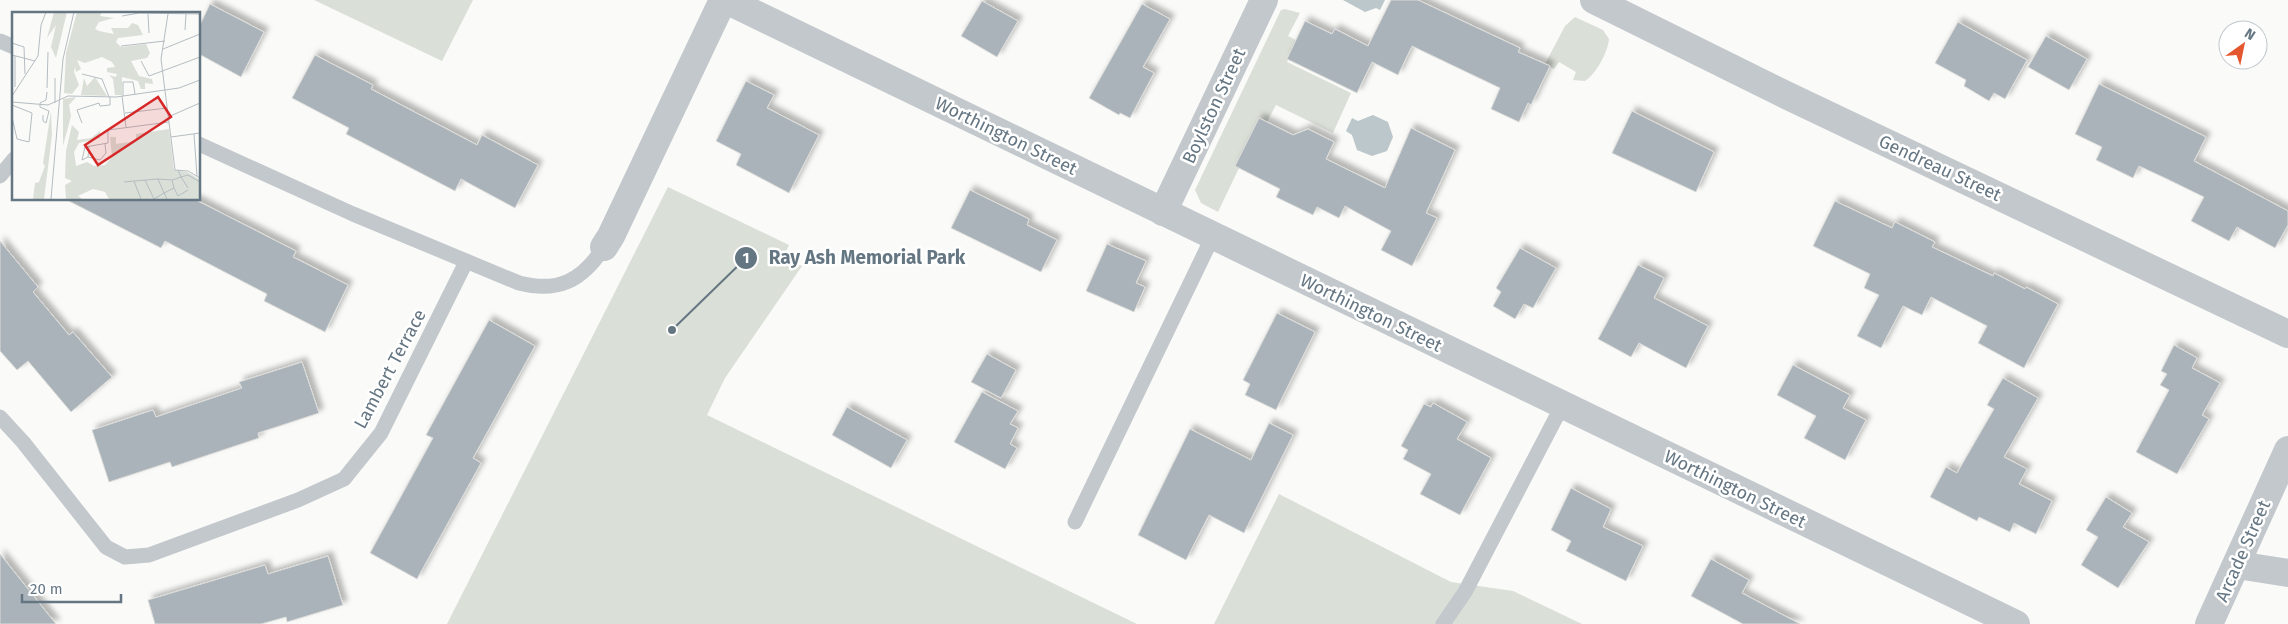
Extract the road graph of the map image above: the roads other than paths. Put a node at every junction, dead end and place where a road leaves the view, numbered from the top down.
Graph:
1 (725, 0) edge
2 (1264, 0) edge
3 (1594, 0) edge
4 (0, 41) edge
5 (12, 46) edge
6 (200, 144) edge
7 (12, 161) edge
8 (0, 176) edge
9 (1163, 212) junction
10 (1213, 236) junction
11 (604, 247) joint
12 (466, 262) junction
13 (2288, 334) edge
14 (1562, 406) junction
15 (0, 417) edge
16 (2288, 450) edge
17 (1075, 522) dead end
18 (2238, 565) junction
19 (2288, 573) edge
20 (1443, 624) edge
21 (2016, 624) edge
22 (2209, 624) edge

1 - 9 street, Worthington Street
1 - 11 street, Worthington Street
2 - 9 street, Boylston Street
3 - 13 street, Gendreau Street
4 - 5 lane
6 - 12 lane
7 - 8 lane
9 - 10 street, Worthington Street
10 - 14 street, Worthington Street
10 - 17 lane
11 - 12 lane, Worthington Street
12 - 15 lane, Lambert Terrace
14 - 20 lane
14 - 21 street, Worthington Street
16 - 18 street, Arcade Street
18 - 19 street
18 - 22 street, Arcade Street

